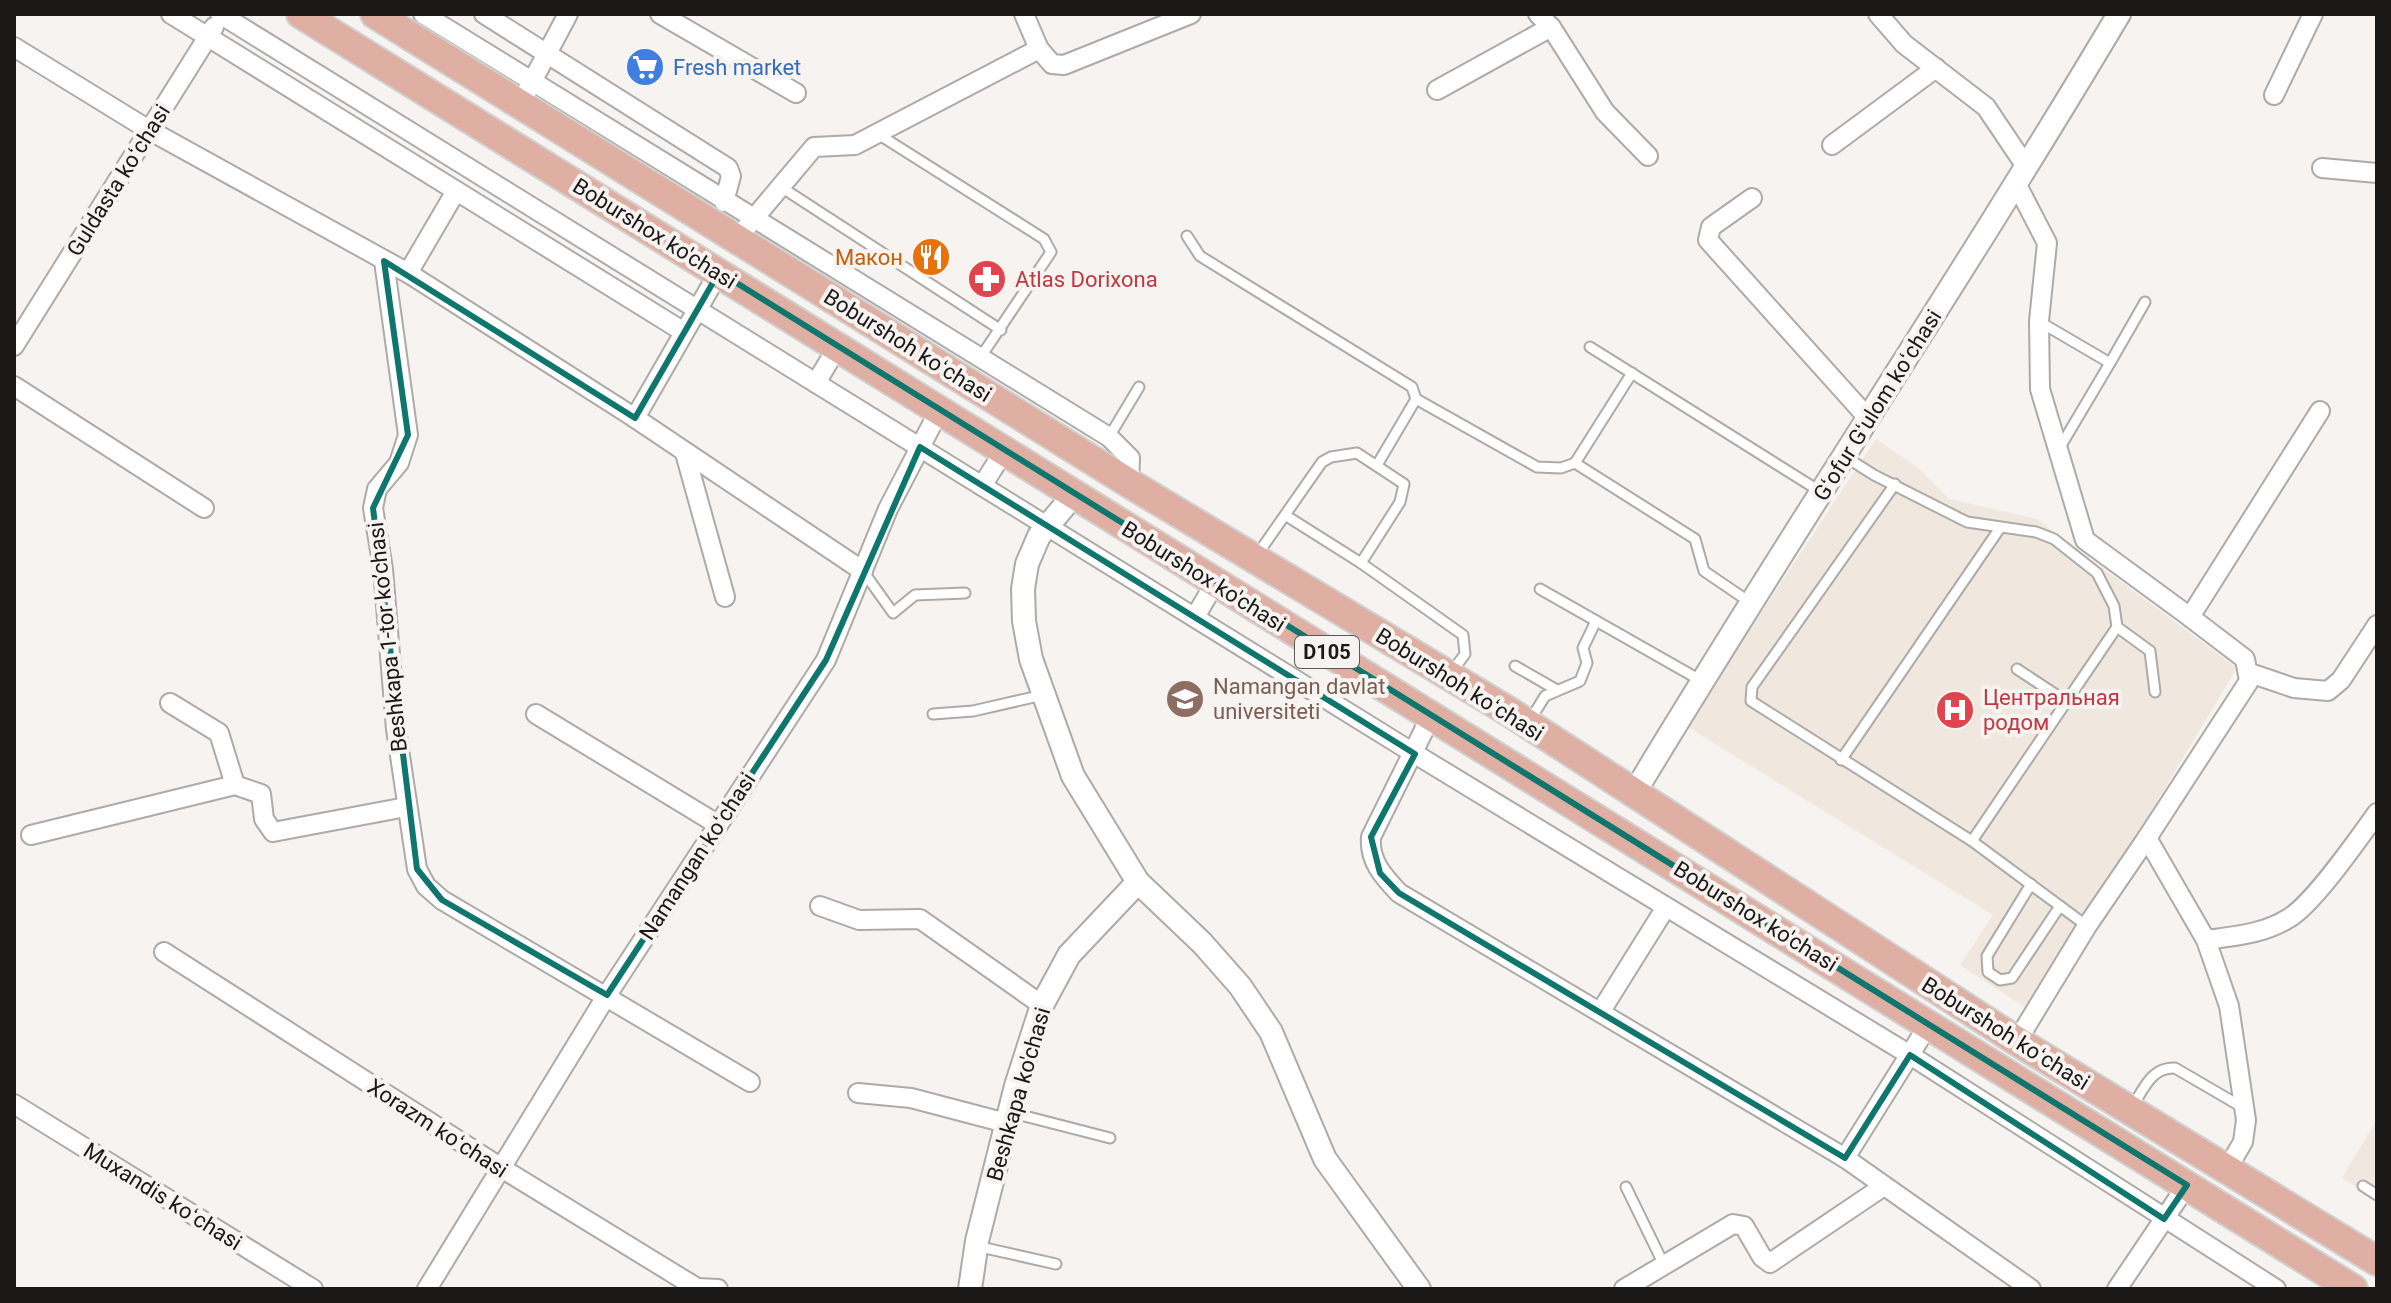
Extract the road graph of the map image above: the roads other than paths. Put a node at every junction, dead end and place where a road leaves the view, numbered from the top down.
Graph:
1 (171, 14) edge
2 (221, 14) edge
3 (301, 14) edge
4 (375, 14) edge
5 (423, 14) edge
6 (484, 14) edge
7 (568, 14) edge
8 (660, 14) edge
9 (1024, 14) edge
10 (1191, 14) edge
11 (1878, 14) edge
12 (2119, 14) edge
13 (2313, 14) edge
14 (1545, 20) edge
15 (208, 37) junction
16 (14, 47) edge
17 (1039, 49) junction
18 (547, 55) junction
19 (1936, 68) junction
20 (1437, 90) dead end
21 (526, 93) junction
22 (796, 93) dead end
23 (2274, 95) dead end
24 (623, 102) junction
25 (149, 130) junction
26 (878, 134) junction
27 (601, 139) junction
28 (1832, 145) dead end
29 (1648, 156) dead end
30 (2322, 168) dead end
31 (2377, 173) edge
32 (2022, 177) junction
33 (781, 187) junction
34 (456, 191) junction
35 (1752, 198) dead end
36 (724, 202) junction
37 (744, 229) junction
38 (1187, 236) dead end
39 (384, 261) junction
40 (719, 272) junction
41 (408, 273) junction
42 (2145, 302) dead end
43 (697, 309) junction
44 (2039, 321) junction
45 (1001, 330) junction
46 (684, 332) junction
47 (14, 346) edge
48 (838, 346) junction
49 (1590, 347) dead end
50 (980, 358) junction
51 (2110, 363) junction
52 (1632, 373) junction
53 (816, 383) junction
54 (14, 386) edge
55 (1139, 387) dead end
56 (1416, 399) junction
57 (940, 409) junction
58 (2320, 411) dead end
59 (635, 418) junction
60 (1868, 418) junction
61 (1109, 437) junction
62 (920, 447) junction
63 (1004, 451) junction
64 (2057, 452) junction
65 (685, 453) junction
66 (1844, 456) junction
67 (1575, 463) junction
68 (1377, 465) junction
69 (1129, 483) junction
70 (1895, 484) junction
71 (982, 486) junction
72 (1821, 493) junction
73 (1073, 496) junction
74 (204, 508) dead end
75 (1285, 515) junction
76 (1047, 526) junction
77 (2000, 528) junction
78 (2080, 547) junction
79 (1254, 559) junction
80 (1361, 563) junction
81 (863, 571) junction
82 (1215, 583) junction
83 (1540, 589) dead end
84 (965, 593) dead end
85 (725, 597) dead end
86 (1751, 603) junction
87 (1195, 617) junction
88 (2190, 617) junction
89 (1596, 621) junction
90 (2377, 625) edge
91 (2117, 627) junction
92 (1515, 666) dead end
93 (2017, 669) dead end
94 (2250, 673) junction
95 (1449, 676) junction
96 (1702, 681) junction
97 (1555, 689) junction
98 (2155, 692) dead end
99 (1043, 695) junction
100 (2067, 702) junction
101 (170, 703) dead end
102 (536, 714) dead end
103 (933, 714) dead end
104 (1431, 716) junction
105 (1527, 724) junction
106 (1415, 754) junction
107 (1841, 760) junction
108 (235, 785) junction
109 (1633, 795) junction
110 (406, 807) junction
111 (2377, 813) edge
112 (717, 824) junction
113 (1613, 827) junction
114 (31, 835) dead end
115 (2147, 838) junction
116 (1972, 841) junction
117 (1138, 882) junction
118 (1702, 883) junction
119 (2031, 884) junction
120 (820, 906) dead end
121 (2060, 906) junction
122 (1674, 912) junction
123 (2087, 926) junction
124 (2206, 940) junction
125 (164, 952) dead end
126 (607, 995) junction
127 (1883, 996) junction
128 (1042, 1005) junction
129 (1601, 1011) junction
130 (1929, 1024) junction
131 (1863, 1027) junction
132 (2017, 1041) junction
133 (1910, 1055) junction
134 (750, 1082) dead end
135 (858, 1093) dead end
136 (14, 1104) edge
137 (2244, 1108) junction
138 (2130, 1110) junction
139 (1008, 1118) junction
140 (1110, 1138) dead end
141 (1845, 1158) junction
142 (503, 1169) junction
143 (2227, 1169) junction
144 (2187, 1185) junction
145 (1884, 1186) junction
146 (2363, 1186) dead end
147 (1626, 1187) dead end
148 (2377, 1195) edge
149 (2164, 1219) junction
150 (976, 1246) junction
151 (2377, 1261) edge
152 (1056, 1264) dead end
153 (1665, 1267) junction
154 (313, 1289) edge
155 (427, 1289) edge
156 (697, 1289) edge
157 (718, 1289) edge
158 (970, 1289) edge
159 (1419, 1289) edge
160 (1624, 1289) edge
161 (2031, 1289) edge
162 (2117, 1289) edge
163 (2276, 1289) edge
164 (2353, 1289) edge

1 - 15 street
2 - 15 street, Guldasta koʻchasi
2 - 43 street
3 - 40 main road, Boburshox ko'chasi / D105
4 - 21 main road, Boburshoh koʻchasi / D105
5 - 21 street
6 - 18 street
7 - 18 street
8 - 22 street
9 - 17 street
10 - 17 street
11 - 19 street
12 - 32 street, Gʻofur Gʻulom koʻchasi
13 - 23 street
14 - 20 street
14 - 29 street
15 - 25 street, Guldasta koʻchasi
15 - 34 street
16 - 25 street
17 - 26 street
18 - 21 street
18 - 24 street
19 - 28 street
19 - 32 street
21 - 27 main road, Boburshoh koʻchasi / D105
24 - 27 street
24 - 36 street
25 - 39 street
25 - 47 street, Guldasta koʻchasi
26 - 33 street
26 - 45 lane
27 - 36 street
27 - 37 main road, Boburshoh koʻchasi / D105
30 - 31 street
32 - 44 street
32 - 60 street, Gʻofur Gʻulom koʻchasi
33 - 37 street
33 - 45 lane
34 - 41 street
34 - 46 street
35 - 60 street
36 - 37 street
37 - 50 street
37 - 69 main road, Boburshoh koʻchasi / D105
38 - 56 lane
39 - 41 street
39 - 110 street, Beshkapa 1-tor koʼchasi
40 - 43 street
40 - 48 main road, Boburshox ko'chasi / D105
41 - 59 street
42 - 51 lane
43 - 46 street
43 - 53 street
44 - 51 lane
44 - 64 street
45 - 50 lane
46 - 59 street
48 - 53 street
48 - 57 main road, Boburshox ko'chasi / D105
49 - 52 lane
50 - 61 street
51 - 64 lane
52 - 67 lane
52 - 72 lane
53 - 62 street
54 - 74 street
55 - 61 lane
56 - 67 lane
56 - 68 lane
57 - 62 street, Namangan koʻchasi
57 - 63 main road, Boburshox ko'chasi / D105
58 - 88 street
59 - 65 street
60 - 66 street, Gʻofur Gʻulom koʻchasi
61 - 69 street
62 - 71 street
62 - 81 street, Namangan koʻchasi
63 - 71 street
63 - 73 main road, Boburshox ko'chasi / D105
64 - 78 street
65 - 81 street
65 - 85 street
66 - 70 lane
66 - 72 street, Gʻofur Gʻulom koʻchasi
67 - 86 lane
68 - 75 lane
68 - 80 lane
69 - 79 main road, Boburshoh koʻchasi / D105
70 - 77 lane
70 - 107 lane
71 - 76 street
72 - 86 street, Gʻofur Gʻulom koʻchasi
73 - 76 street
73 - 82 main road, Boburshox ko'chasi / D105
75 - 79 lane
75 - 80 lane
76 - 87 street
76 - 99 street
77 - 78 lane
77 - 107 lane
78 - 88 street
78 - 91 lane
79 - 95 main road, Boburshoh koʻchasi / D105
80 - 95 lane
81 - 84 lane
81 - 112 street, Namangan koʻchasi
82 - 87 street
82 - 104 main road, Boburshox ko'chasi / D105
83 - 89 lane
86 - 96 street, Gʻofur Gʻulom koʻchasi
87 - 106 street
88 - 94 street
89 - 96 lane
89 - 97 lane
90 - 94 street
91 - 98 lane
91 - 100 lane
92 - 97 lane
93 - 100 lane
94 - 115 street
95 - 105 main road, Boburshoh koʻchasi / D105
96 - 109 street, Gʻofur Gʻulom koʻchasi
97 - 105 lane
99 - 103 lane
99 - 117 street
100 - 116 lane
101 - 108 street
102 - 112 street
104 - 106 street
104 - 113 main road, Boburshox ko'chasi / D105
105 - 109 main road, Boburshoh koʻchasi / D105
106 - 122 street
106 - 129 street
107 - 116 lane
108 - 110 street
108 - 114 street
109 - 113 main road
109 - 132 main road, Boburshoh koʻchasi / D105
110 - 126 street, Beshkapa 1-tor koʼchasi
111 - 124 street
112 - 126 street, Namangan koʻchasi
113 - 118 main road, Boburshox ko'chasi / D105
115 - 123 street
115 - 124 street
116 - 119 lane
117 - 128 street, Beshkapa ko'chasi
117 - 159 street
118 - 122 street
118 - 127 main road, Boburshox ko'chasi / D105
119 - 121 lane
119 - 121 lane
120 - 128 street
121 - 123 lane
122 - 129 street
122 - 131 street
123 - 132 street
124 - 137 street
125 - 142 street, Xorazm koʻchasi
126 - 134 street, Beshkapa 1-tor koʼchasi
126 - 142 street, Namangan koʻchasi
127 - 130 main road, Boburshox ko'chasi / D105
127 - 131 street
128 - 139 street, Beshkapa ko'chasi
129 - 141 street
130 - 133 street
130 - 144 main road, Boburshox ko'chasi / D105
131 - 133 street
132 - 138 main road, Boburshoh koʻchasi / D105
133 - 141 street
133 - 149 street
135 - 139 street
136 - 154 street, Muxandis koʻchasi
137 - 138 lane
137 - 143 street
138 - 143 main road, Boburshoh koʻchasi / D105
139 - 140 lane
139 - 150 street, Beshkapa ko'chasi
141 - 145 street
142 - 155 street, Namangan koʻchasi
142 - 156 street, Xorazm koʻchasi
143 - 151 main road, Boburshoh koʻchasi / D105
144 - 149 street
144 - 164 main road, Boburshox ko'chasi / D105
145 - 153 street
145 - 161 street
146 - 148 lane
147 - 153 lane
149 - 162 street
149 - 163 street
150 - 152 lane
150 - 158 street, Beshkapa ko'chasi
153 - 160 street
156 - 157 street, Xorazm koʻchasi

